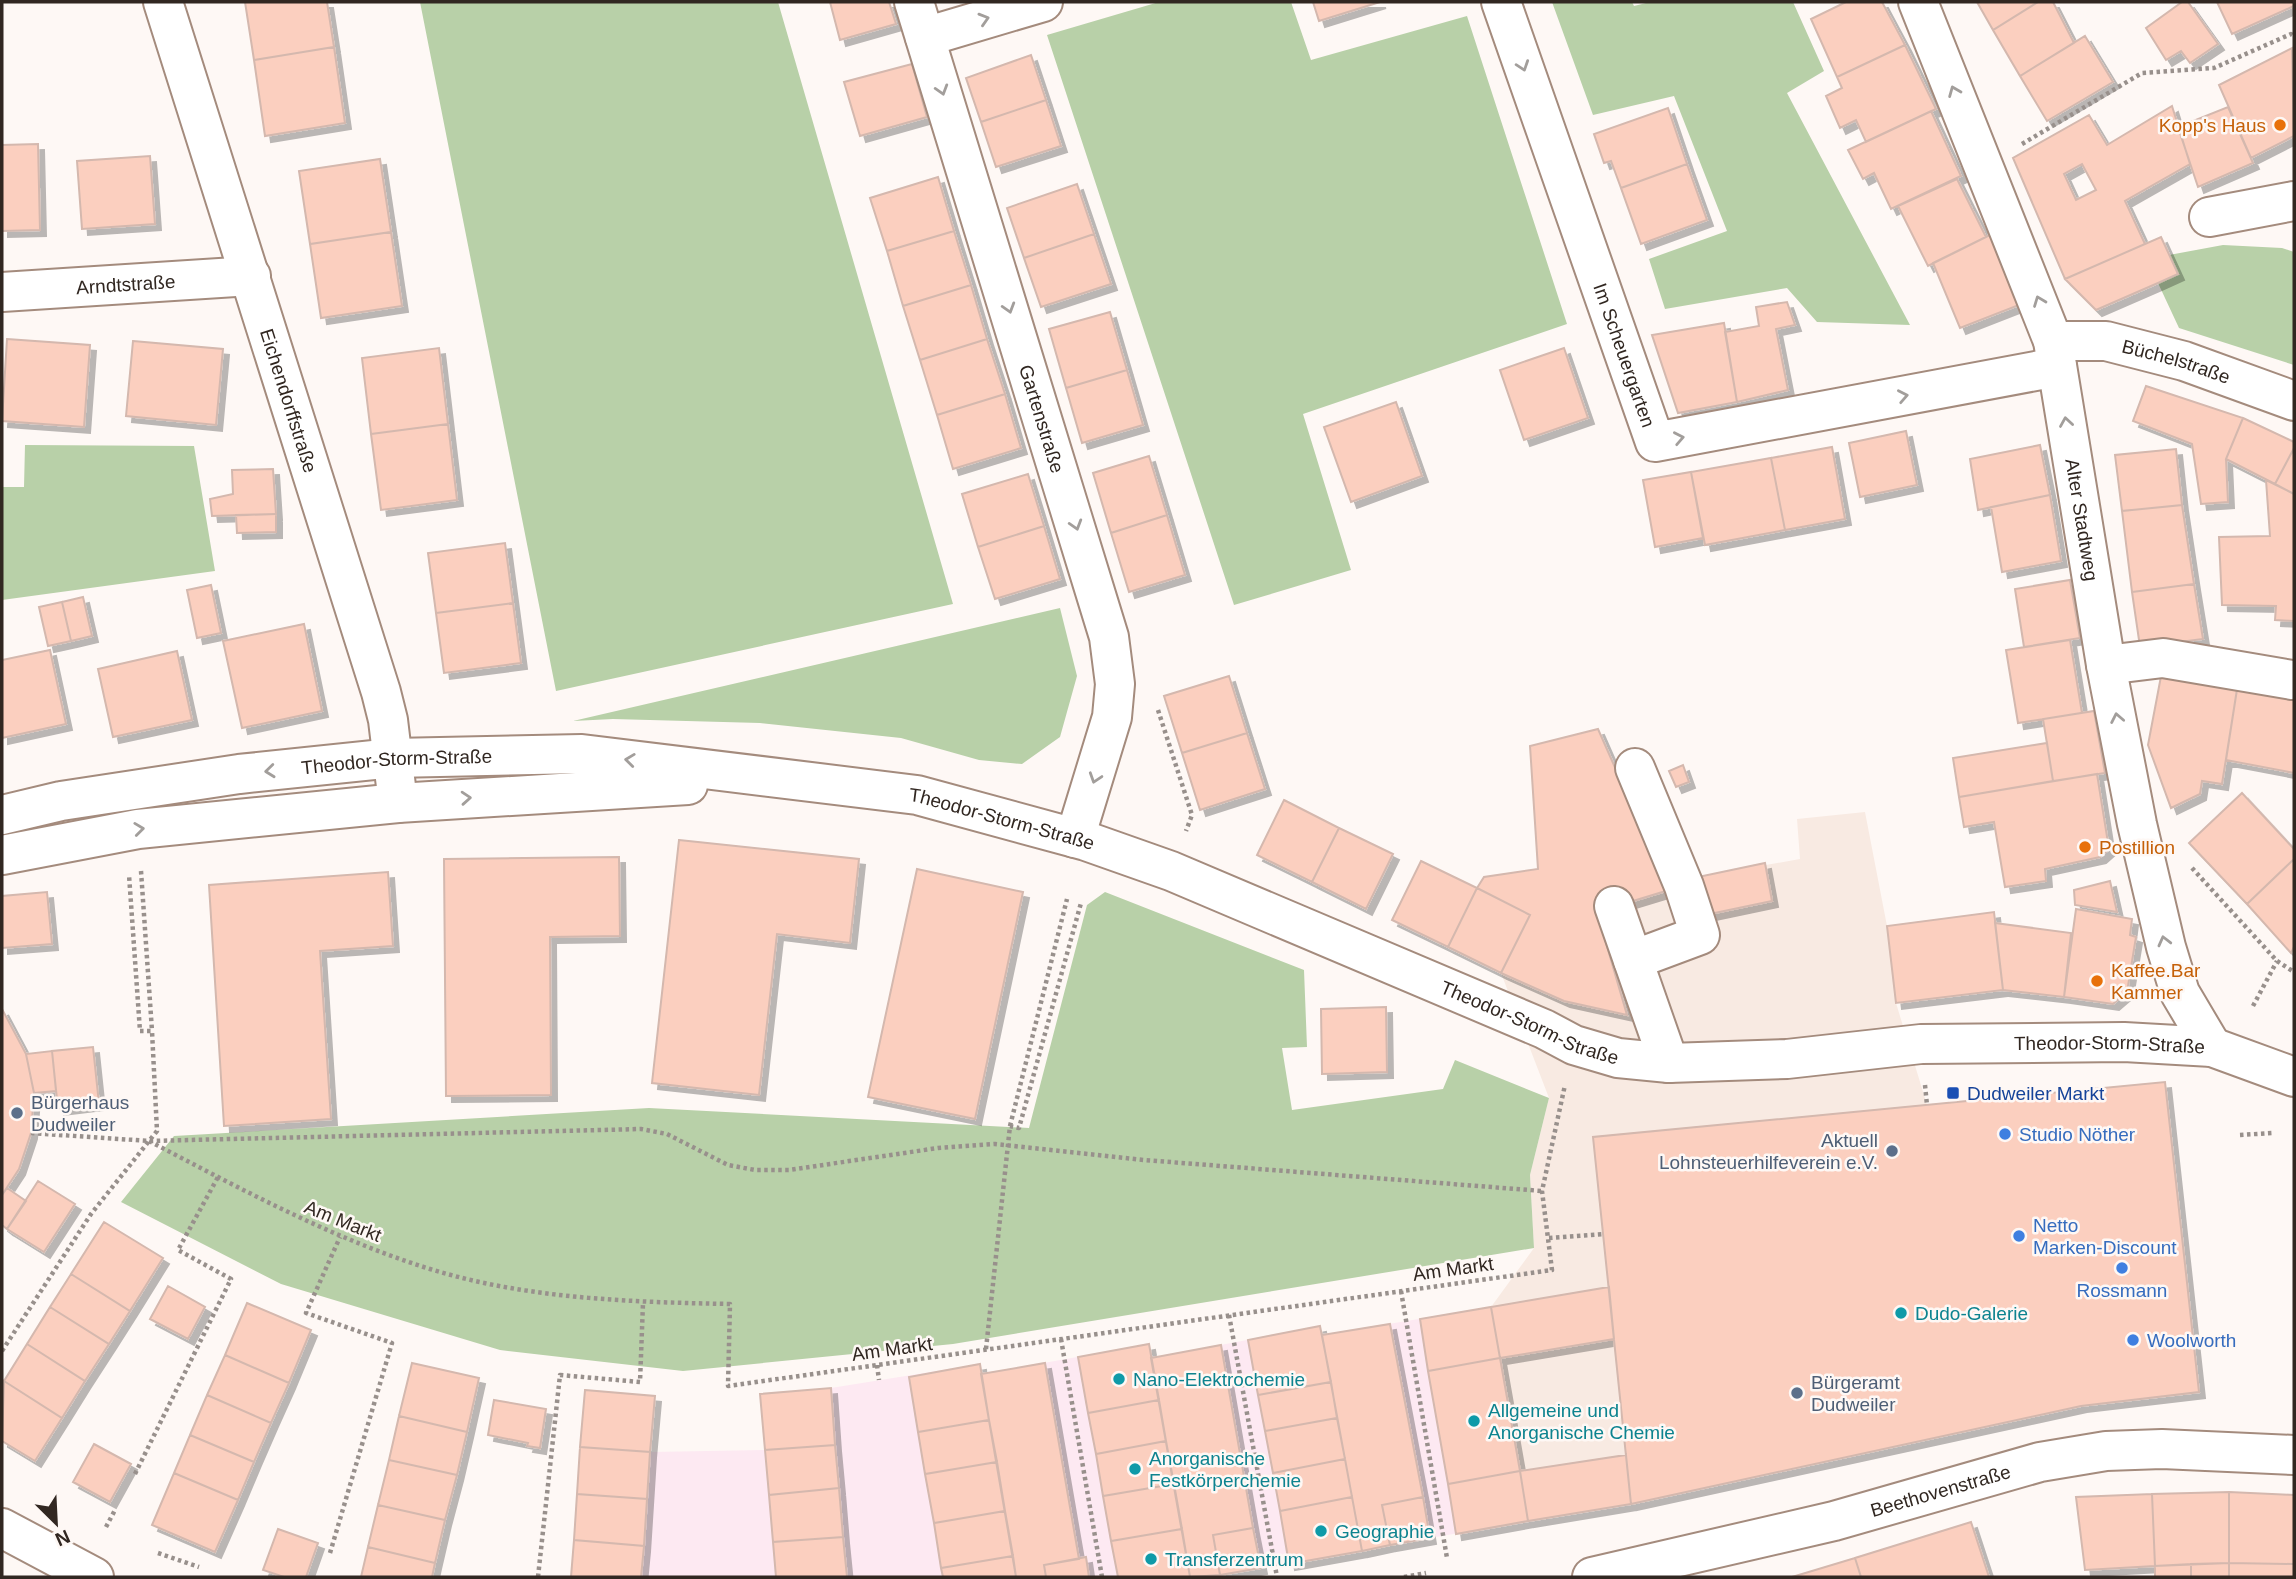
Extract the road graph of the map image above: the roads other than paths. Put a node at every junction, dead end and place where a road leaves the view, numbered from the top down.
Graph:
1 (163, 2) edge
2 (1043, 2) edge
3 (1501, 2) edge
4 (1918, 2) edge
5 (920, 20) edge
6 (2294, 201) edge
7 (2209, 217) dead end
8 (251, 276) junction
9 (2, 292) edge
10 (2055, 354) junction
11 (2294, 401) edge
12 (2106, 665) junction
13 (2292, 680) dead end
14 (393, 758) junction
15 (1635, 768) dead end
16 (795, 779) junction
17 (398, 803) junction
18 (2, 815) edge
19 (1075, 838) junction
20 (2, 855) edge
21 (1614, 906) dead end
22 (1633, 960) junction
23 (2212, 1047) junction
24 (1669, 1063) junction
25 (2294, 1077) edge
26 (2294, 1455) edge
27 (2, 1528) edge
28 (94, 1577) edge
29 (1592, 1577) edge

1 - 8 street, Eichendorffstraße
5 -> 2 street
3 -> 10 street, Im Scheuergarten
10 -> 4 street, Alter Stadtweg
5 -> 19 street, Gartenstraße
6 - 7 street
8 - 9 street, Arndtstraße
8 - 14 street, Eichendorffstraße
10 - 11 street, Büchelstraße
12 -> 10 street, Alter Stadtweg
12 - 13 street
23 -> 12 street, Alter Stadtweg
16 -> 14 street, Theodor-Storm-Straße
14 - 17 street, Eichendorffstraße
14 -> 18 street, Theodor-Storm-Straße
15 - 22 street
17 -> 16 street, Theodor-Storm-Straße
16 - 19 street, Theodor-Storm-Straße
20 -> 17 street, Theodor-Storm-Straße
19 - 24 street, Theodor-Storm-Straße
21 - 22 street
22 - 24 street
23 - 24 street, Theodor-Storm-Straße
23 - 25 street, Theodor-Storm-Straße
26 - 29 street, Beethovenstraße
27 - 28 street

